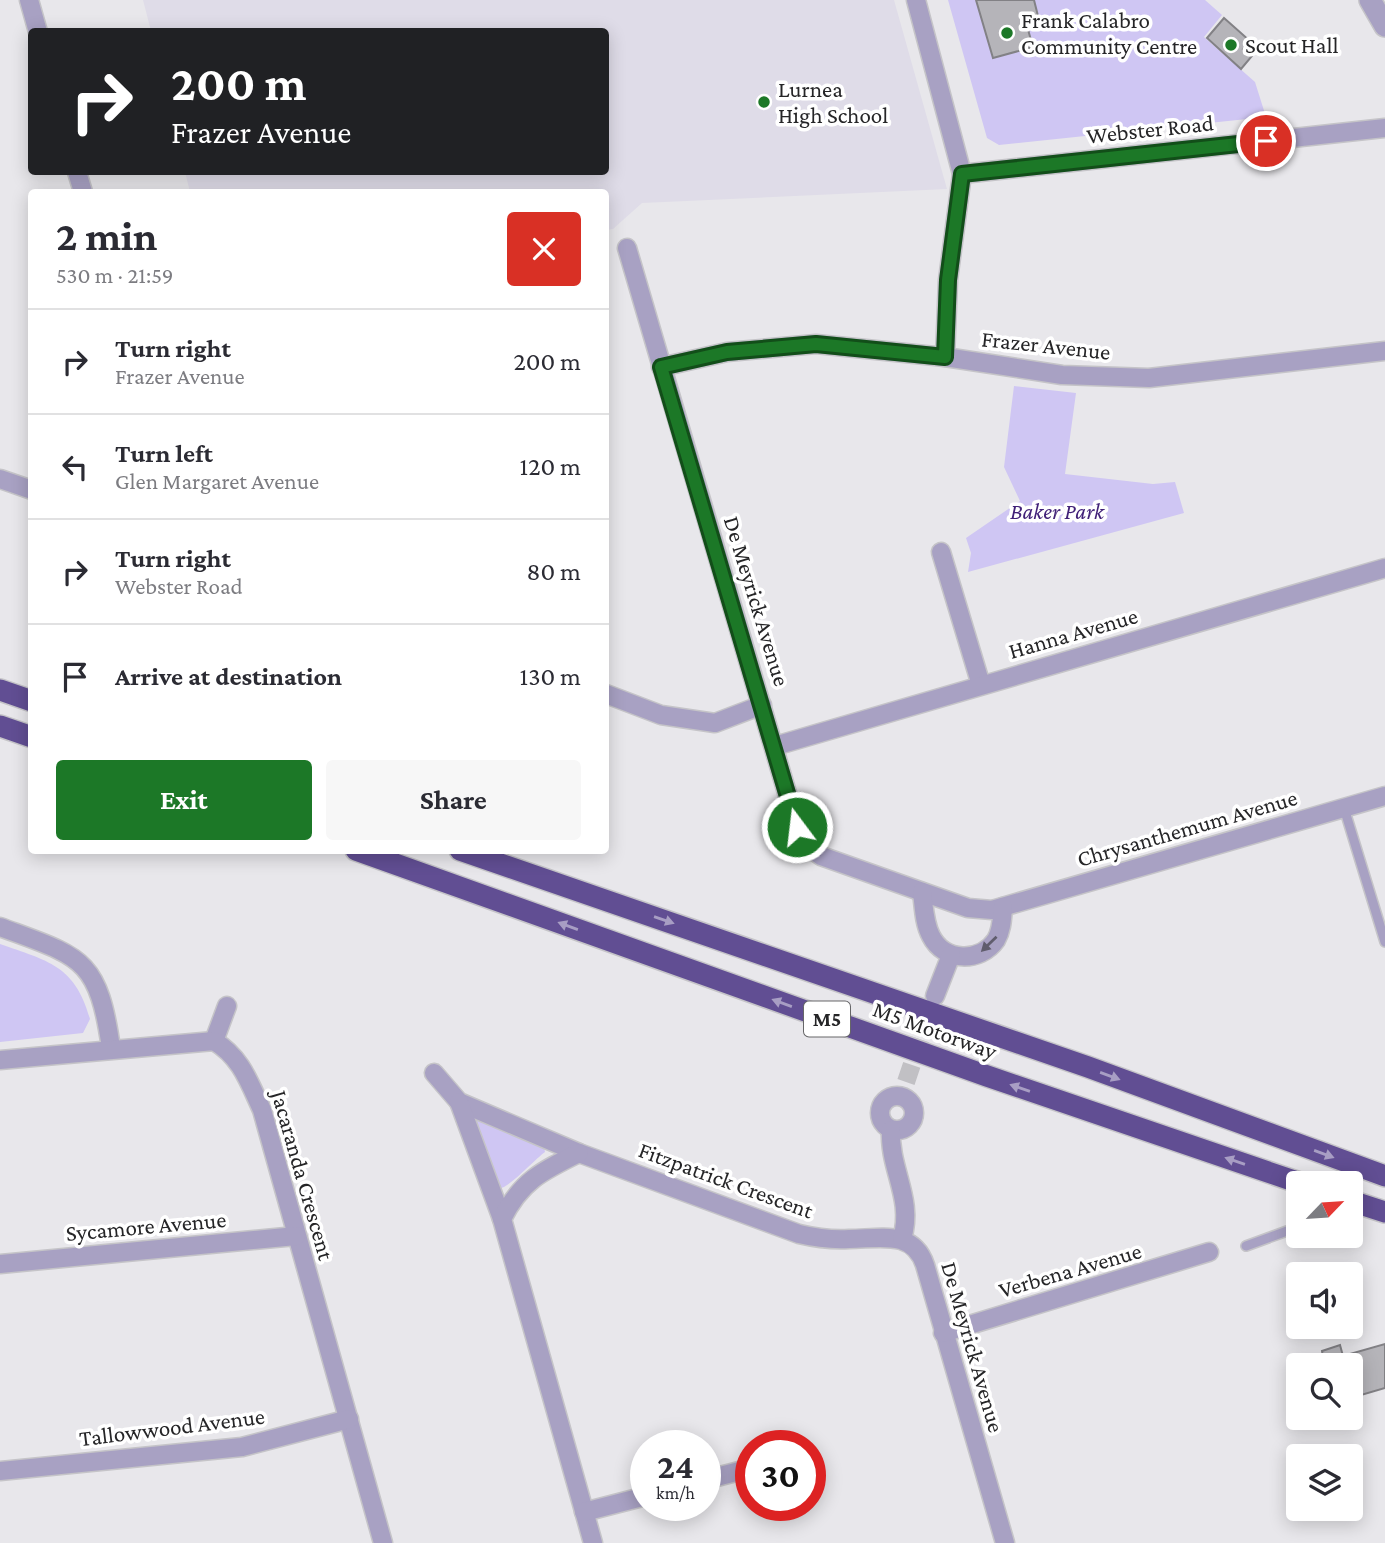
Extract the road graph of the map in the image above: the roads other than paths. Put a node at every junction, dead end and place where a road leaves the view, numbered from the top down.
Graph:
1 (29, 0) edge
2 (916, 0) edge
3 (1370, 0) edge
4 (1385, 26) edge
5 (37, 28) edge
6 (1385, 128) edge
7 (962, 174) junction
8 (627, 248) dead end
9 (1385, 351) edge
10 (945, 357) junction
11 (661, 367) junction
12 (0, 479) edge
13 (28, 489) edge
14 (941, 552) dead end
15 (1385, 568) edge
16 (981, 685) junction
17 (0, 690) edge
18 (609, 695) edge
19 (28, 700) edge
20 (762, 705) junction
21 (0, 726) edge
22 (28, 736) edge
23 (775, 746) junction
24 (1385, 796) edge
25 (1344, 808) junction
26 (367, 854) edge
27 (472, 854) edge
28 (922, 892) junction
29 (1003, 907) junction
30 (968, 908) joint
31 (0, 927) edge
32 (1385, 942) edge
33 (951, 955) junction
34 (935, 996) tunnel mouth
35 (227, 1006) dead end
36 (214, 1041) junction
37 (111, 1048) junction
38 (0, 1059) edge
39 (434, 1073) dead end
40 (459, 1102) junction
41 (891, 1130) junction
42 (579, 1153) junction
43 (1385, 1176) edge
44 (1286, 1178) edge
45 (1363, 1204) edge
46 (1385, 1212) edge
47 (502, 1219) junction
48 (1286, 1231) edge
49 (296, 1236) junction
50 (902, 1239) junction
51 (1246, 1246) dead end
52 (1209, 1252) dead end
53 (0, 1264) edge
54 (943, 1333) junction
55 (349, 1419) junction
56 (0, 1471) edge
57 (630, 1500) edge
58 (584, 1512) junction
59 (383, 1543) edge
60 (593, 1543) edge
61 (1005, 1543) edge

1 - 5 street
2 - 7 street
3 - 4 street
6 - 7 street, Webster Road
7 - 10 street
8 - 11 street, De Meyrick Avenue
9 - 10 street, Frazer Avenue
10 - 11 street, Frazer Avenue
11 - 20 street, De Meyrick Avenue
12 - 13 street
14 - 16 street
15 - 16 street, Hanna Avenue
16 - 23 street, Hanna Avenue
17 - 19 highway
18 - 20 street
20 - 23 street, De Meyrick Avenue
21 - 22 highway
23 - 28 street, De Meyrick Avenue
24 - 25 street, Chrysanthemum Avenue
25 - 29 street, Chrysanthemum Avenue
25 - 32 lane
44 -> 26 highway, M5 Motorway / M5
27 -> 43 highway, M5 Motorway / M5
28 - 30 street, De Meyrick Avenue
28 - 33 street
29 - 30 street, Chrysanthemum Avenue
29 -> 33 street
31 - 37 street
33 - 34 street
35 - 36 street
36 - 37 street
36 - 49 street, Jacaranda Crescent
37 - 38 street
39 - 40 street, Fitzpatrick Crescent
40 - 42 street, Fitzpatrick Crescent
40 - 47 street, Fitzpatrick Crescent
41 - 41 street
41 - 50 street
42 - 47 street
42 - 50 street, Fitzpatrick Crescent
45 - 46 highway
47 - 58 street, Fitzpatrick Crescent
48 - 51 lane
49 - 53 street, Sycamore Avenue
49 - 55 street, Jacaranda Crescent
50 - 54 street, De Meyrick Avenue
52 - 54 street, Verbena Avenue
54 - 61 street, De Meyrick Avenue
55 - 56 street, Tallowwood Avenue
55 - 59 street, Jacaranda Crescent
57 - 58 street
58 - 60 street, Fitzpatrick Crescent

